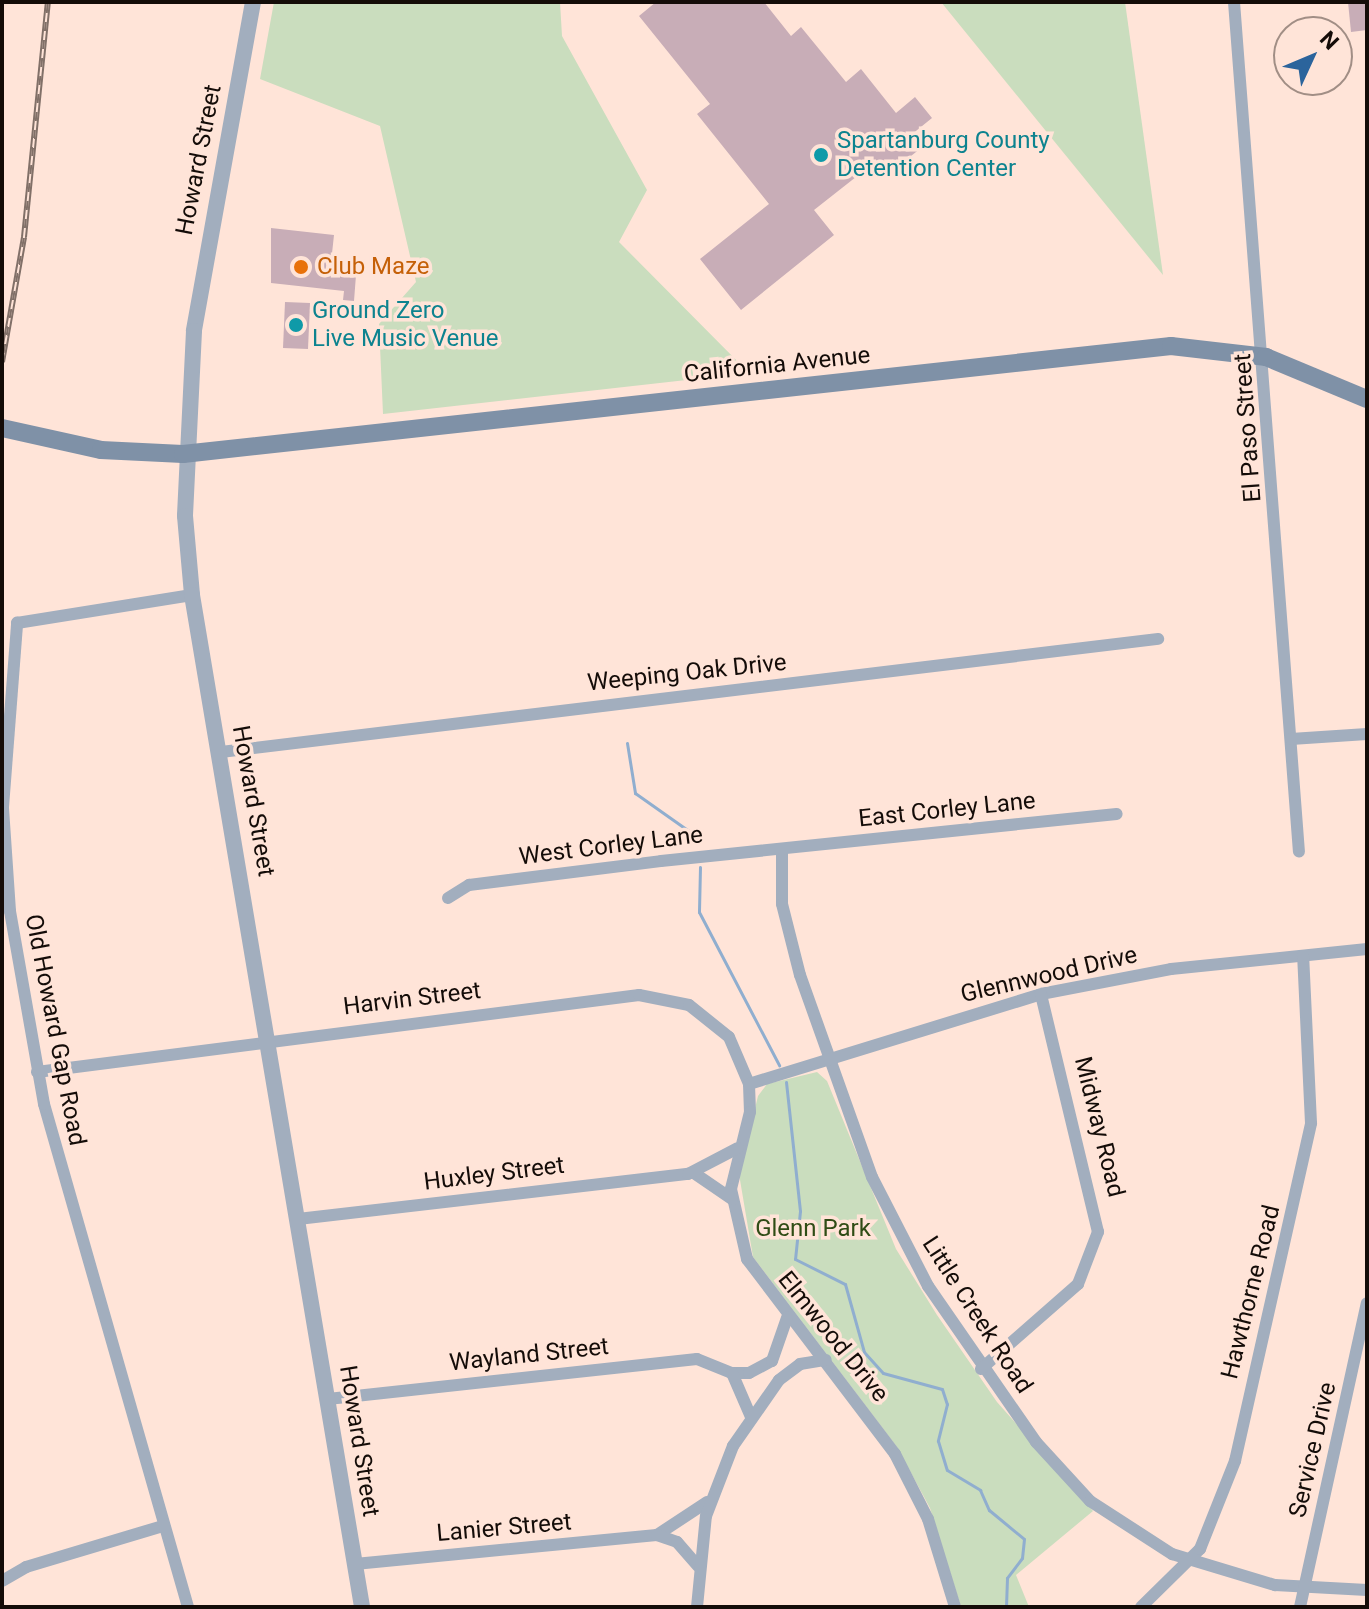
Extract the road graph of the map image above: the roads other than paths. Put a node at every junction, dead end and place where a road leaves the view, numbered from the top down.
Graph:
1 (253, 2) edge
2 (1234, 2) edge
3 (1266, 357) junction
4 (1367, 399) edge
5 (2, 428) edge
6 (183, 454) junction
7 (192, 595) junction
8 (1158, 639) dead end
9 (1367, 734) edge
10 (1291, 739) junction
11 (221, 752) junction
12 (1117, 814) dead end
13 (782, 849) junction
14 (1299, 852) dead end
15 (448, 898) dead end
16 (1367, 949) edge
17 (1303, 956) junction
18 (1041, 994) junction
19 (268, 1039) junction
20 (831, 1058) junction
21 (37, 1072) junction
22 (749, 1084) junction
23 (738, 1148) junction
24 (694, 1173) junction
25 (732, 1199) junction
26 (298, 1219) junction
27 (1367, 1303) edge
28 (787, 1318) junction
29 (826, 1360) junction
30 (981, 1369) junction
31 (732, 1373) junction
32 (328, 1399) junction
33 (751, 1417) junction
34 (711, 1497) junction
35 (163, 1526) junction
36 (657, 1535) junction
37 (1191, 1562) junction
38 (355, 1564) junction
39 (698, 1566) junction
40 (2, 1581) edge
41 (1304, 1588) junction
42 (1367, 1590) edge
43 (188, 1607) edge
44 (362, 1607) edge
45 (697, 1607) edge
46 (955, 1607) edge
47 (1141, 1607) edge
48 (1300, 1607) edge

1 - 6 street, Howard Street
2 - 3 street, El Paso Street
3 - 4 main road, California Avenue
3 - 6 main road, California Avenue
3 - 10 street, El Paso Street
5 - 6 main road, California Avenue
6 - 7 street, Howard Street
7 - 11 street, Howard Street
7 - 21 street, Old Howard Gap Road
8 - 11 street, Weeping Oak Drive
9 - 10 street
10 - 14 street, El Paso Street
11 - 19 street, Howard Street
12 - 13 street, East Corley Lane
13 - 15 street, West Corley Lane
13 - 20 street, Little Creek Road
16 - 17 street, Glennwood Drive
17 - 18 street, Glennwood Drive
17 - 37 street, Hawthorne Road
18 - 20 street, Glennwood Drive
18 - 30 street, Midway Road
19 - 21 street, Harvin Street
19 - 22 street, Harvin Street
19 - 26 street, Howard Street
20 - 22 street, Glennwood Drive
20 - 30 street, Little Creek Road
21 - 35 street, Old Howard Gap Road
22 - 23 street, Elmwood Drive
23 - 24 street, Huxley Street
23 - 25 street, Elmwood Drive
24 - 25 street
24 - 26 street, Huxley Street
25 - 28 street, Elmwood Drive
26 - 32 street, Howard Street
27 - 41 street, Service Drive
28 - 29 street, Elmwood Drive
28 - 31 street
29 - 33 street
29 - 46 street, Elmwood Drive
30 - 37 street, Little Creek Road
31 - 32 street, Wayland Street
31 - 33 street
32 - 38 street, Howard Street
33 - 34 street
34 - 36 street, Lanier Street
34 - 39 street
35 - 40 street
35 - 43 street, Old Howard Gap Road
36 - 38 street, Lanier Street
36 - 39 street
37 - 41 street, Little Creek Road
37 - 47 street, Hawthorne Road
38 - 44 street, Howard Street
39 - 45 street
41 - 42 street, Little Creek Road
41 - 48 street, Service Drive

